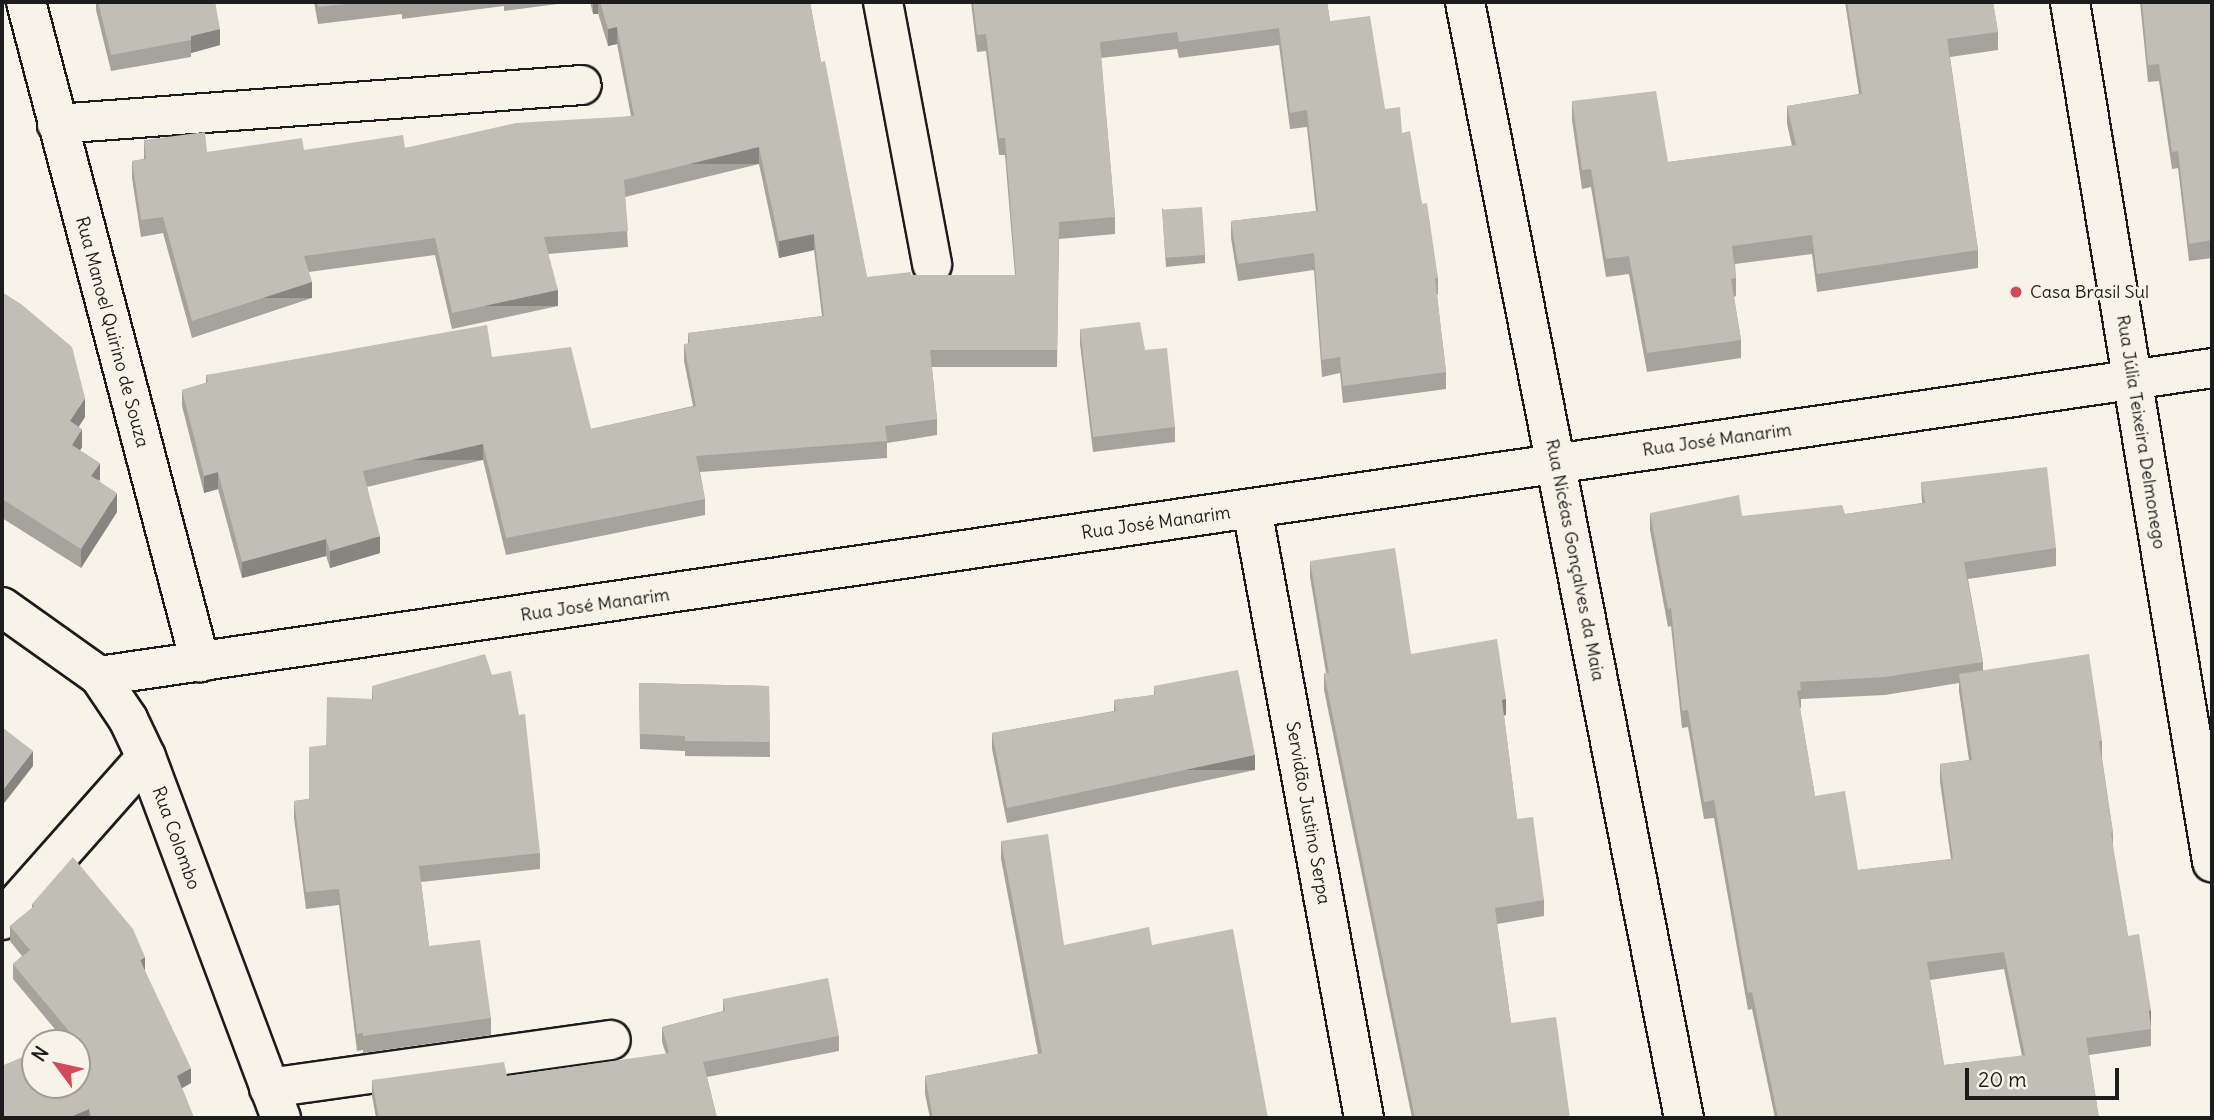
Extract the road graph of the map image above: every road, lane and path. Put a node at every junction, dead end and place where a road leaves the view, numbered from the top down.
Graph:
1 (26, 2) edge
2 (883, 2) edge
3 (1465, 2) edge
4 (2070, 2) edge
5 (582, 85) dead end
6 (57, 124) junction
7 (932, 264) dead end
8 (2212, 368) edge
9 (2133, 380) junction
10 (1556, 464) junction
11 (1252, 509) junction
12 (2, 607) edge
13 (200, 662) junction
14 (99, 676) junction
15 (146, 757) junction
16 (2212, 862) edge
17 (2, 920) edge
18 (611, 1040) dead end
19 (275, 1103) edge
20 (1364, 1118) edge
21 (1685, 1118) edge

1 - 6 street, Rua Manoel Quirino de Souza
2 - 7 street
3 - 10 street, Rua Nicéas Gonçalves da Maia
4 - 9 street, Rua Júlia Teixeira Delmonego
5 - 6 street
6 - 13 street, Rua Manoel Quirino de Souza
8 - 9 street, Rua José Manarim
9 - 10 street, Rua José Manarim
9 - 16 street, Rua Júlia Teixeira Delmonego
10 - 11 street, Rua José Manarim
10 - 21 street, Rua Nicéas Gonçalves da Maia
11 - 13 street, Rua José Manarim
11 - 20 street, Servidão Justino Serpa
12 - 14 street, Rua Colombo
13 - 14 street, Rua José Manarim
14 - 15 street, Rua Colombo
15 - 17 street
15 - 19 street, Rua Colombo
18 - 19 street

